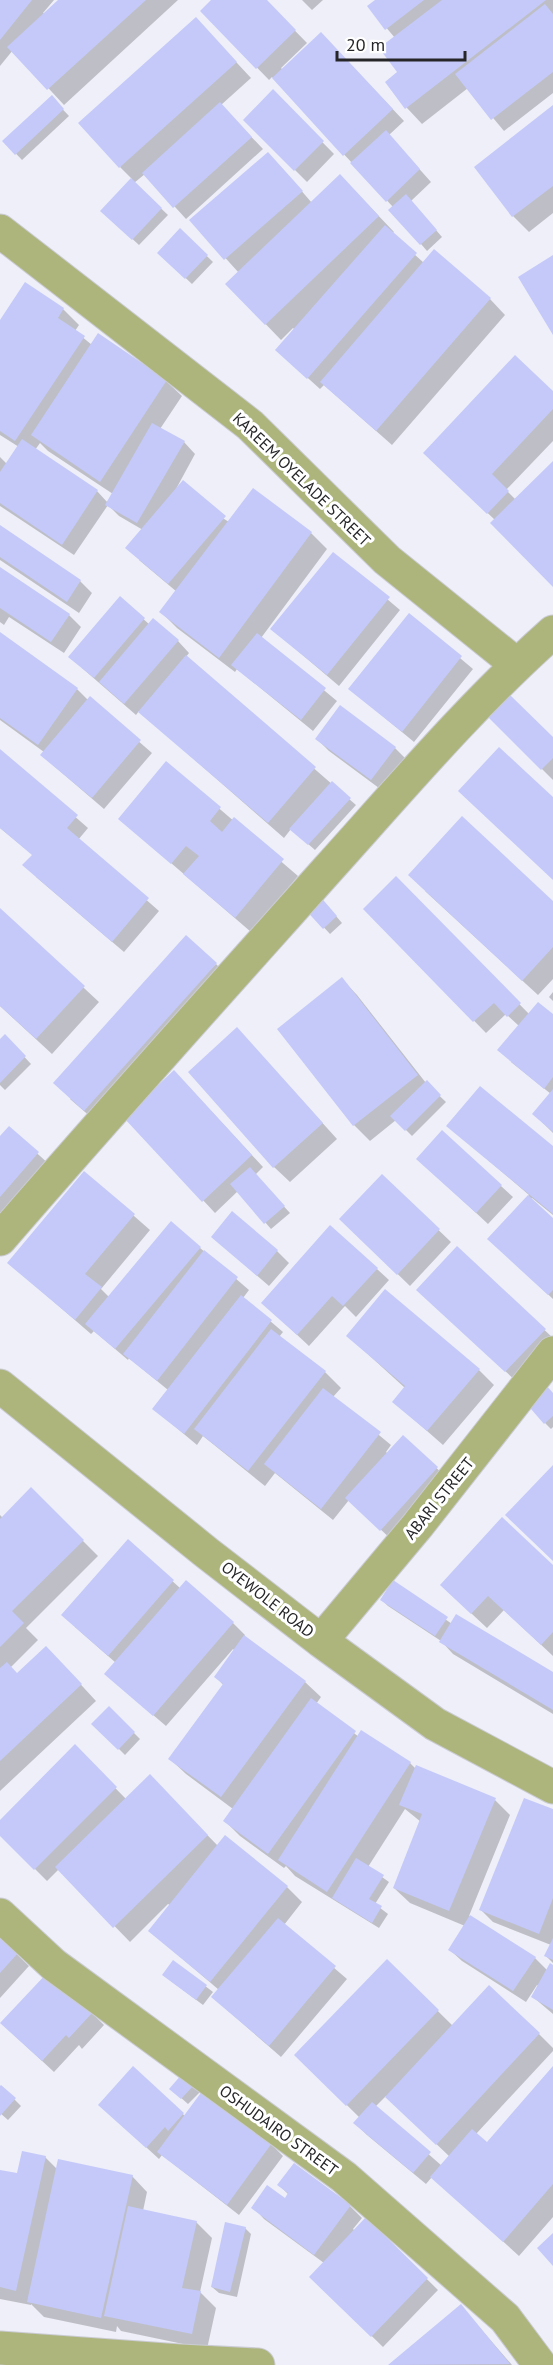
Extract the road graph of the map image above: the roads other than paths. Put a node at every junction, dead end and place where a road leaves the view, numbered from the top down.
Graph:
1 (0, 231) edge
2 (553, 632) edge
3 (516, 664) junction
4 (0, 1239) edge
5 (553, 1353) edge
6 (0, 1386) edge
7 (321, 1641) junction
8 (553, 1787) edge
9 (0, 1915) edge
10 (0, 2348) edge
11 (258, 2365) edge
12 (540, 2365) edge

1 - 3 street, KAREEM OYELADE STREET
2 - 3 street
3 - 4 street
5 - 7 street, ABARI STREET
6 - 7 street, OYEWOLE ROAD
7 - 8 street, OYEWOLE ROAD
9 - 12 street, OSHUDAIRO STREET
10 - 11 street

